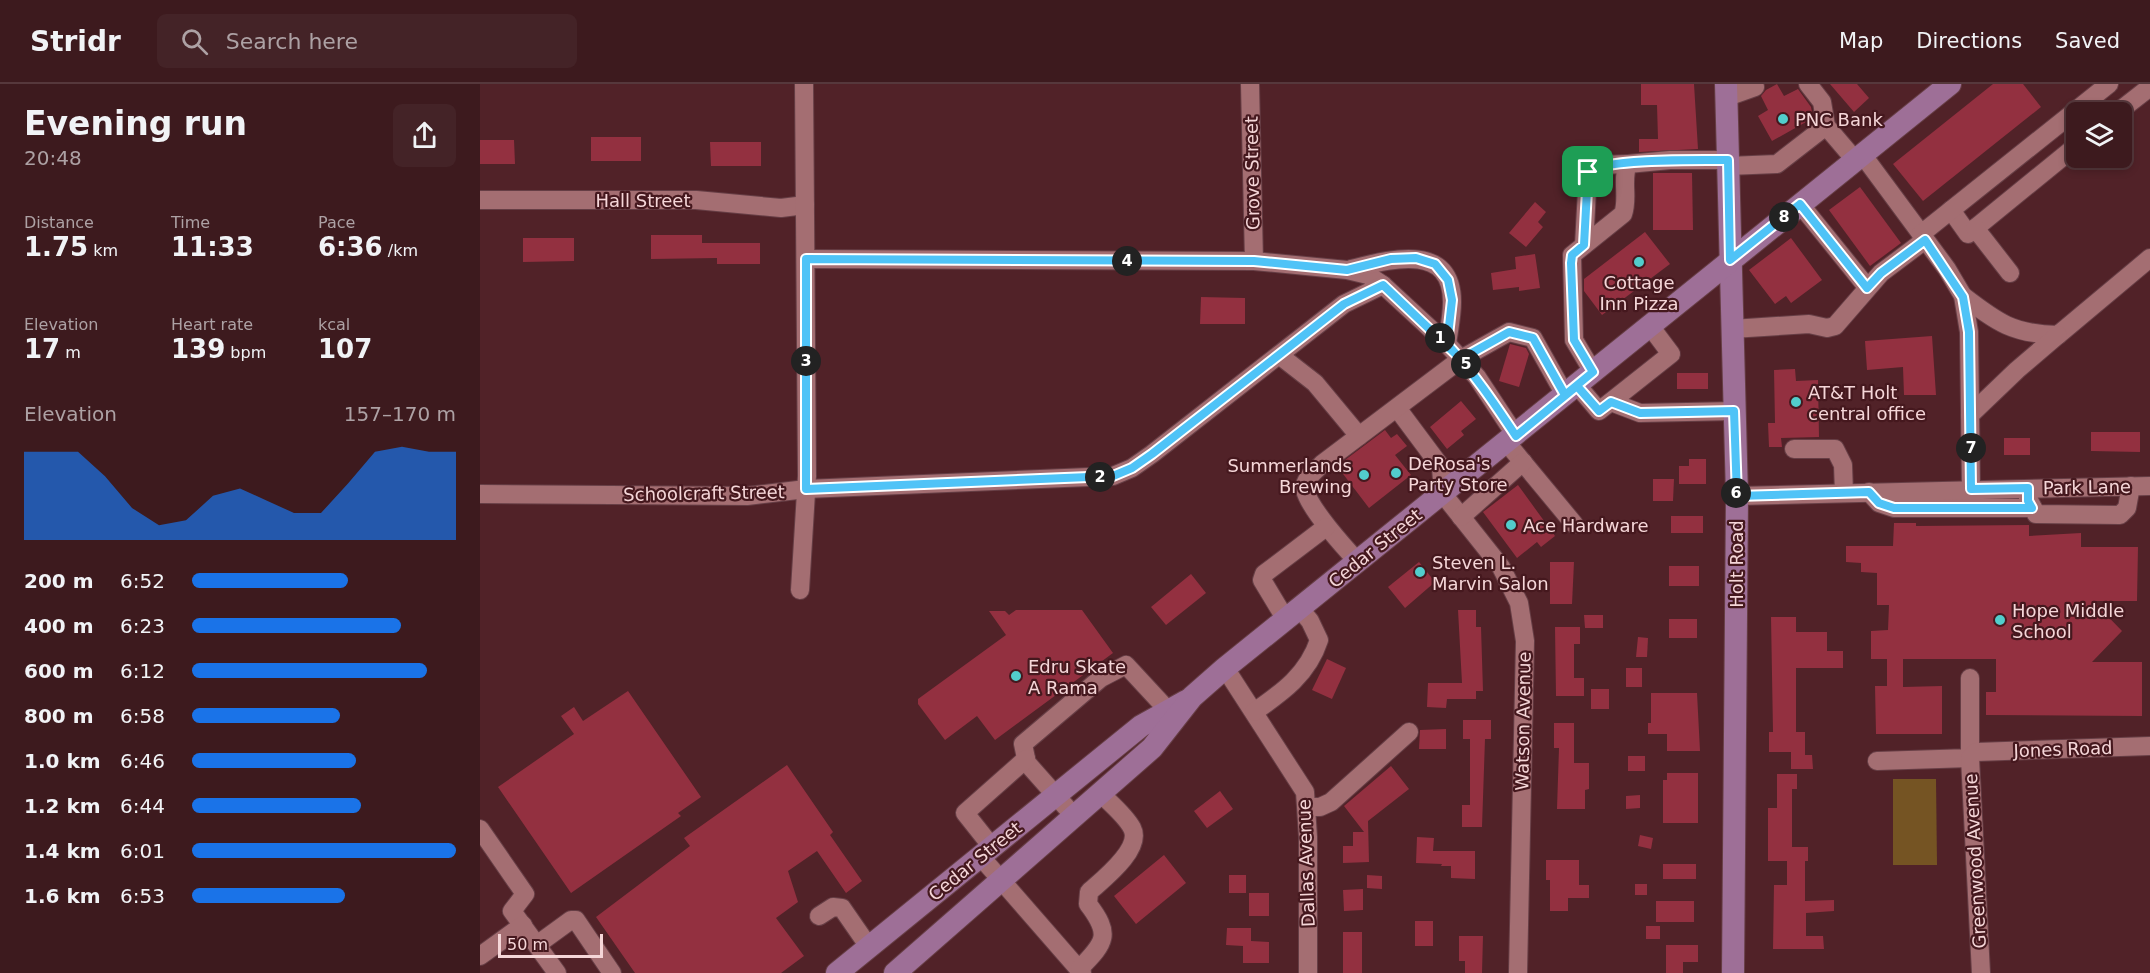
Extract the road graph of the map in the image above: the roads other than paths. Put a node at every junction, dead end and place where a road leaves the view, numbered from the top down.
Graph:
1 (804, 84) edge
2 (1250, 84) edge
3 (1808, 84) edge
4 (1950, 84) edge
5 (2109, 84) edge
6 (1755, 87) dead end
7 (2150, 87) edge
8 (1726, 90) edge
9 (2131, 102) edge
10 (1826, 126) junction
11 (2066, 154) edge
12 (1859, 157) junction
13 (1728, 163) junction
14 (1628, 164) junction
15 (480, 200) edge
16 (1800, 204) junction
17 (805, 205) junction
18 (1951, 210) junction
19 (1975, 228) junction
20 (1923, 237) junction
21 (1584, 245) junction
22 (2150, 258) edge
23 (806, 259) junction
24 (1730, 260) junction
25 (1254, 261) junction
26 (1347, 270) junction
27 (2010, 273) dead end
28 (1383, 285) junction
29 (1867, 288) junction
30 (1963, 297) junction
31 (1650, 326) junction
32 (1732, 329) junction
33 (2058, 335) junction
34 (1447, 344) junction
35 (1279, 355) junction
36 (1461, 359) junction
37 (1579, 384) junction
38 (1611, 402) junction
39 (1397, 408) junction
40 (1734, 411) junction
41 (1970, 415) junction
42 (1359, 436) junction
43 (1512, 439) junction
44 (1794, 449) dead end
45 (1523, 462) junction
46 (2131, 486) junction
47 (2150, 486) edge
48 (2028, 488) junction
49 (806, 489) junction
50 (1971, 489) junction
51 (1869, 492) junction
52 (1844, 493) junction
53 (480, 494) edge
54 (1443, 494) junction
55 (1737, 496) junction
56 (2032, 508) junction
57 (1461, 517) junction
58 (1574, 524) dead end
59 (1326, 526) junction
60 (1358, 562) junction
61 (800, 590) dead end
62 (1293, 614) junction
63 (1225, 668) junction
64 (1970, 678) dead end
65 (1254, 712) junction
66 (1172, 714) junction
67 (1409, 732) dead end
68 (2150, 746) edge
69 (1973, 755) junction
70 (1026, 759) junction
71 (1877, 761) dead end
72 (1100, 793) junction
73 (1057, 795) junction
74 (1308, 807) junction
75 (1074, 816) junction
76 (480, 829) edge
77 (986, 852) junction
78 (1000, 881) junction
79 (819, 916) dead end
80 (523, 926) junction
81 (538, 944) junction
82 (869, 947) junction
83 (480, 956) edge
84 (549, 970) edge
85 (1081, 970) edge
86 (612, 973) edge
87 (837, 973) edge
88 (880, 973) edge
89 (894, 973) edge
90 (1308, 973) edge
91 (1518, 973) edge
92 (1733, 973) edge
93 (1981, 973) edge

1 - 17 street
2 - 25 street, Grove Street
3 - 10 street
4 - 12 main road, Cedar Street
5 - 18 street
6 - 8 street
7 - 9 street
8 - 13 main road, Holt Road
10 - 12 street
10 - 13 street
11 - 19 street
12 - 16 main road, Cedar Street
12 - 20 street
13 - 14 street
13 - 24 main road, Holt Road
14 - 21 street
14 - 21 street
15 - 17 street, Hall Street
16 - 24 main road, Cedar Street
16 - 29 street
17 - 23 street
18 - 19 street
18 - 20 street
19 - 27 street
20 - 29 street
20 - 30 street
21 - 37 street
22 - 33 street
23 - 25 street
23 - 49 street
24 - 31 main road, Cedar Street
24 - 32 main road, Holt Road
25 - 26 street
26 - 28 street
26 - 34 street
28 - 34 street
28 - 35 street, Schoolcraft Street
29 - 32 street
30 - 33 street
30 - 41 street
31 - 37 main road, Cedar Street
31 - 38 street
32 - 40 main road, Holt Road
33 - 41 street
34 - 36 street
35 - 42 street
35 - 49 street, Schoolcraft Street
36 - 37 street
36 - 39 street
36 - 43 street
37 - 38 street
37 - 43 main road, Cedar Street
38 - 40 street
39 - 42 street
39 - 54 street
40 - 55 main road, Holt Road
41 - 50 street
42 - 59 street
43 - 45 street
43 - 54 main road, Cedar Street
44 - 52 street
45 - 57 street
45 - 58 street
46 - 47 street, Park Lane
46 - 48 street, Park Lane
46 - 56 street
48 - 50 street, Park Lane
48 - 56 street
49 - 53 street, Schoolcraft Street
49 - 61 street
50 - 51 street, Park Lane
51 - 52 street, Park Lane
51 - 56 street
52 - 55 street, Park Lane
54 - 57 street, Watson Avenue
54 - 60 main road, Cedar Street
55 - 92 main road, Holt Road
57 - 91 street, Watson Avenue
59 - 60 street
59 - 62 street
60 - 62 main road, Cedar Street
62 - 63 main road, Cedar Street
62 - 65 street
63 - 65 street, Dallas Avenue
63 - 66 main road, Cedar Street
64 - 69 street, Greenwood Avenue
65 - 74 street, Dallas Avenue
66 - 70 street
66 - 72 main road, Cedar Street
66 - 73 main road, Cedar Street
67 - 74 street
68 - 69 street, Jones Road
69 - 71 street, Jones Road
69 - 93 street, Greenwood Avenue
70 - 73 street
70 - 77 street
72 - 75 main road, Cedar Street
72 - 85 street
73 - 75 street
73 - 77 main road, Cedar Street
74 - 90 street, Dallas Avenue
75 - 78 main road, Cedar Street
76 - 80 street
77 - 78 street
77 - 82 main road, Cedar Street
78 - 85 street
78 - 89 main road, Cedar Street
79 - 82 street
80 - 81 street
80 - 83 street
81 - 84 street
81 - 86 street
82 - 87 main road, Cedar Street
82 - 88 main road

